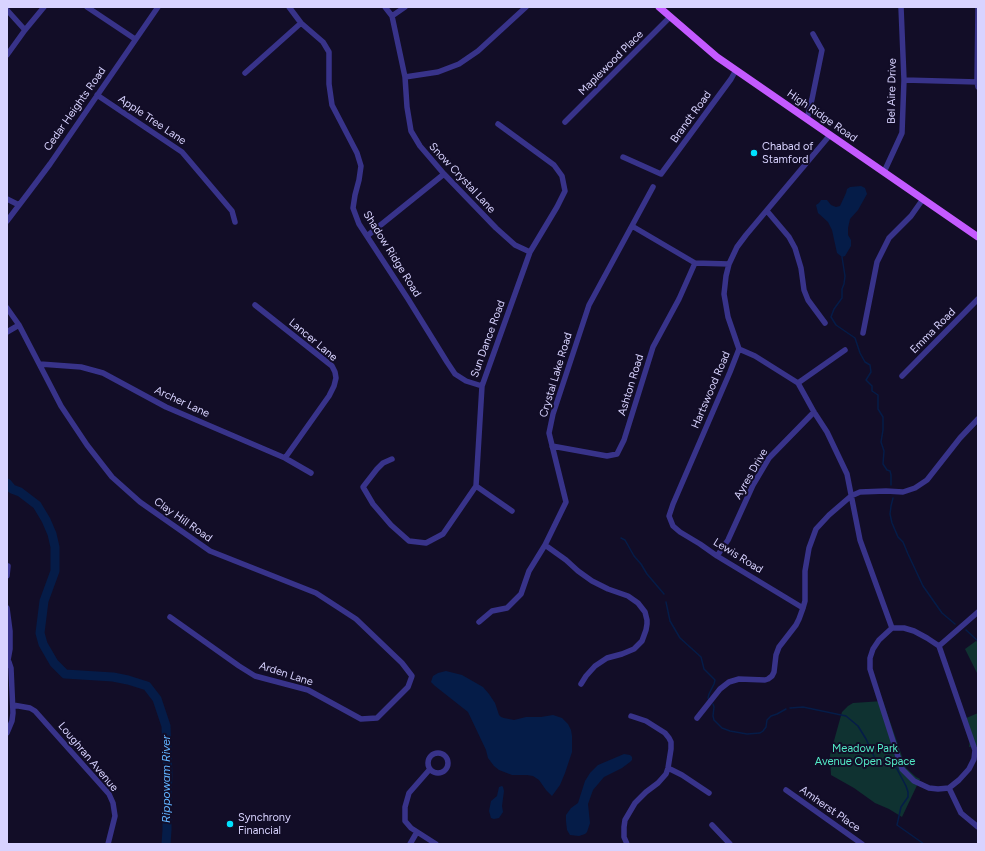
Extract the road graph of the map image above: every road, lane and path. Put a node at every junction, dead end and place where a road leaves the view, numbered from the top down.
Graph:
1 (44, 7) edge
2 (87, 7) edge
3 (158, 7) edge
4 (290, 7) edge
5 (385, 7) edge
6 (405, 7) edge
7 (526, 7) edge
8 (659, 7) edge
9 (901, 7) edge
10 (978, 7) edge
11 (7, 10) edge
12 (392, 16) junction
13 (670, 17) junction
14 (301, 23) junction
15 (25, 30) junction
16 (813, 34) dead end
17 (135, 39) junction
18 (7, 55) edge
19 (736, 70) junction
20 (245, 73) dead end
21 (405, 77) junction
22 (904, 80) junction
23 (978, 83) edge
24 (97, 95) junction
25 (807, 119) junction
26 (565, 122) dead end
27 (498, 124) dead end
28 (830, 135) junction
29 (623, 157) dead end
30 (884, 172) junction
31 (444, 174) junction
32 (653, 187) dead end
33 (7, 199) edge
34 (923, 199) junction
35 (19, 205) junction
36 (767, 211) junction
37 (7, 221) edge
38 (235, 222) dead end
39 (632, 226) junction
40 (367, 236) junction
41 (978, 238) edge
42 (530, 252) junction
43 (695, 263) junction
44 (729, 264) junction
45 (978, 299) edge
46 (255, 305) dead end
47 (7, 308) edge
48 (825, 323) dead end
49 (19, 325) junction
50 (7, 332) edge
51 (863, 333) dead end
52 (739, 349) junction
53 (844, 350) dead end
54 (40, 364) junction
55 (902, 376) dead end
56 (798, 383) junction
57 (482, 386) junction
58 (814, 412) junction
59 (978, 419) edge
60 (552, 446) junction
61 (285, 458) junction
62 (392, 459) dead end
63 (311, 473) dead end
64 (476, 486) junction
65 (851, 496) junction
66 (512, 511) dead end
67 (669, 516) joint
68 (545, 545) junction
69 (717, 556) junction
70 (8, 566) dead end
71 (7, 576) edge
72 (7, 608) edge
73 (803, 608) junction
74 (978, 612) edge
75 (170, 617) dead end
76 (480, 622) dead end
77 (892, 628) junction
78 (939, 646) junction
79 (7, 659) edge
80 (412, 676) joint
81 (581, 684) dead end
82 (13, 705) junction
83 (631, 716) dead end
84 (697, 718) dead end
85 (7, 732) edge
86 (668, 768) junction
87 (430, 769) dead end
88 (949, 788) junction
89 (786, 790) dead end
90 (709, 793) dead end
91 (712, 825) dead end
92 (978, 826) edge
93 (417, 832) junction
94 (858, 843) edge
95 (108, 844) edge
96 (410, 844) edge
97 (436, 844) edge
98 (627, 844) edge
99 (730, 844) edge

1 - 15 street
2 - 17 street
3 - 17 street, Cedar Heights Road
4 - 14 street, Shadow Ridge Road
5 - 12 street, Snow Crystal Lane
6 - 12 street
7 - 21 street
8 - 13 main road, High Ridge Road
9 - 22 street, Bel Aire Drive
10 - 23 street
11 - 15 street
12 - 21 street, Snow Crystal Lane
13 - 19 main road, High Ridge Road
13 - 26 street, Maplewood Place
14 - 20 street
14 - 40 street, Shadow Ridge Road
15 - 18 street
16 - 25 street
17 - 24 street, Cedar Heights Road
19 - 25 main road, High Ridge Road
19 - 29 street, Brandt Road
21 - 31 street, Snow Crystal Lane
22 - 23 street
22 - 30 street, Bel Aire Drive
24 - 35 street, Cedar Heights Road
24 - 38 street, Apple Tree Lane
25 - 28 main road, High Ridge Road
27 - 42 street, Sun Dance Road
28 - 30 main road, High Ridge Road
28 - 36 street, Hartswood Road
30 - 34 main road, High Ridge Road
31 - 40 street
31 - 42 street, Snow Crystal Lane
32 - 39 street, Crystal Lake Road
33 - 35 street
34 - 41 main road, High Ridge Road
34 - 51 street
35 - 37 street, Cedar Heights Road
36 - 44 street, Hartswood Road
36 - 48 street
39 - 43 street
39 - 60 street, Crystal Lake Road
40 - 57 street, Shadow Ridge Road
42 - 57 street, Sun Dance Road
43 - 44 street
43 - 60 street, Ashton Road
44 - 52 street, Hartswood Road
45 - 55 street, Emma Road
46 - 61 street, Lancer Lane
47 - 49 street, Clay Hill Road
49 - 50 street
49 - 54 street, Clay Hill Road
52 - 56 street
52 - 67 street, Hartswood Road
53 - 56 street
54 - 61 street, Archer Lane
54 - 80 street, Clay Hill Road
56 - 58 street
57 - 64 street, Sun Dance Road
58 - 65 street
58 - 69 street, Ayres Drive
59 - 65 street
60 - 68 street, Crystal Lake Road
61 - 63 street, Archer Lane
62 - 64 street
64 - 66 street
65 - 73 street
65 - 77 street
67 - 69 street, Lewis Road
68 - 76 street, Crystal Lake Road
68 - 81 street
69 - 73 street, Lewis Road
70 - 71 street
72 - 79 street
73 - 84 street
74 - 78 street
75 - 80 street, Arden Lane
77 - 78 street
77 - 88 street
78 - 88 street
79 - 82 street
82 - 85 street
82 - 95 street, Loughran Avenue
83 - 86 street
86 - 90 street
86 - 98 street
87 - 93 street
88 - 92 street
89 - 94 street, Amherst Place
91 - 99 street
93 - 96 street
93 - 97 street

